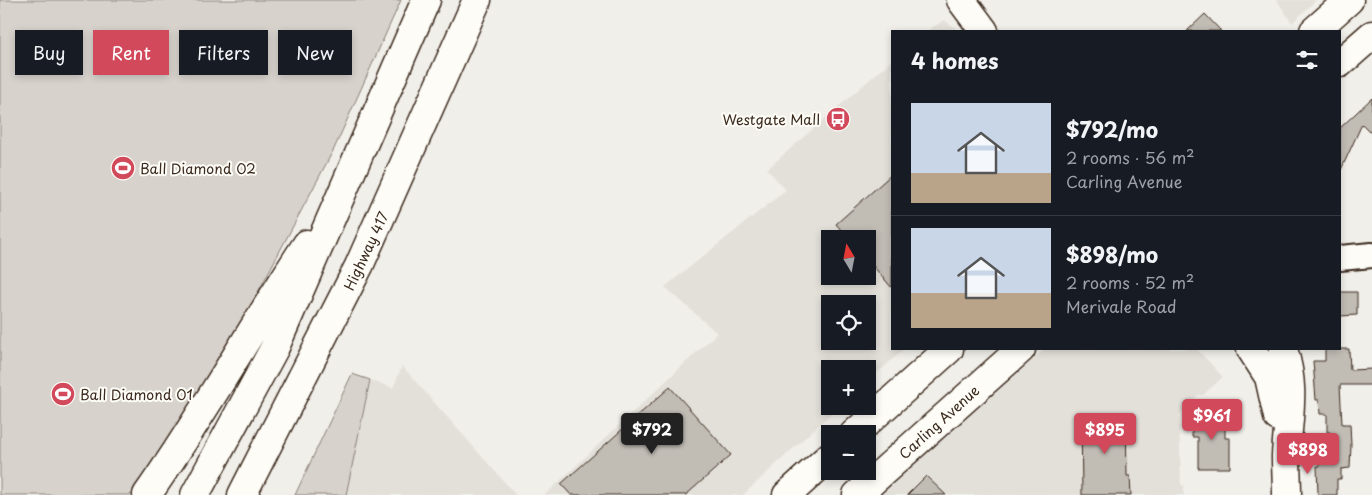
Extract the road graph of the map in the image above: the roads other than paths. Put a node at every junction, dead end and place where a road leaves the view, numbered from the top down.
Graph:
1 (426, 0) edge
2 (477, 0) edge
3 (961, 0) edge
4 (1349, 0) edge
5 (983, 30) edge
6 (1315, 30) edge
7 (1372, 36) edge
8 (1341, 63) edge
9 (346, 184) junction
10 (1372, 255) edge
11 (1341, 258) edge
12 (947, 350) edge
13 (1020, 350) edge
14 (1252, 350) edge
15 (1283, 350) edge
16 (1298, 350) edge
17 (1292, 411) junction
18 (864, 425) edge
19 (1286, 455) junction
20 (821, 464) edge
21 (147, 495) edge
22 (195, 495) edge
23 (242, 495) edge
24 (787, 495) edge
25 (857, 495) edge
26 (1287, 495) edge

1 - 9 main road
2 - 23 main road, Highway 417
3 - 5 main road
4 - 6 main road
7 - 8 main road
9 - 21 main road
9 - 22 main road
10 - 11 street
12 - 18 main road
13 - 25 main road, Carling Avenue
14 - 19 main road
15 - 17 main road
16 - 17 main road
17 - 19 main road
19 - 26 main road
20 - 24 main road

